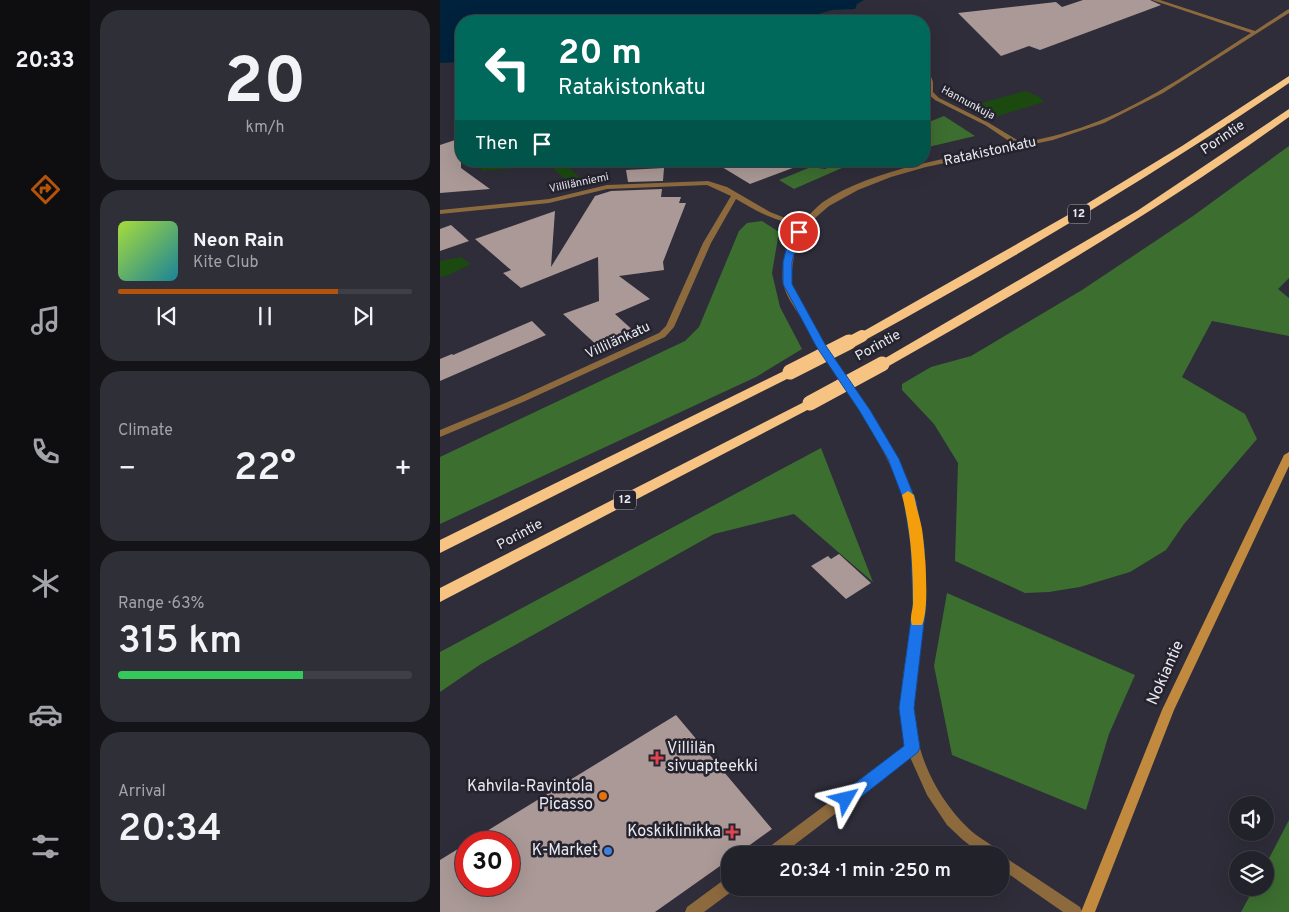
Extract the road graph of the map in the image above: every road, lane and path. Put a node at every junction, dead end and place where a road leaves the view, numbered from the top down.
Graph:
1 (1155, 0) edge
2 (1289, 10) edge
3 (1256, 33) junction
4 (1289, 79) edge
5 (930, 92) edge
6 (1289, 112) edge
7 (1021, 146) junction
8 (930, 165) edge
9 (919, 167) edge
10 (735, 196) junction
11 (440, 212) edge
12 (805, 223) junction
13 (440, 434) edge
14 (1289, 454) edge
15 (440, 547) edge
16 (440, 596) edge
17 (912, 748) junction
18 (782, 846) edge
19 (982, 846) edge
20 (1009, 866) edge
21 (721, 891) edge
22 (692, 912) edge
23 (1075, 912) edge
24 (1088, 912) edge

1 - 3 street
2 - 3 street, Ratakistonkatu
3 - 7 street, Ratakistonkatu
4 - 15 highway, Porintie / 12, bridge
5 - 7 street, Hannunkuja
6 - 16 highway, Porintie / 12, bridge
7 - 8 street, Ratakistonkatu
9 - 12 street, Ratakistonkatu
10 - 11 street, Villilänniemi
10 - 12 street, Villilänniemi
10 - 13 street, Villilänkatu
12 - 17 street, Ratakistonkatu
14 - 24 main road, Nokiantie
17 - 18 street
17 - 19 street, Ratakistonkatu
20 - 23 street
21 - 22 street

